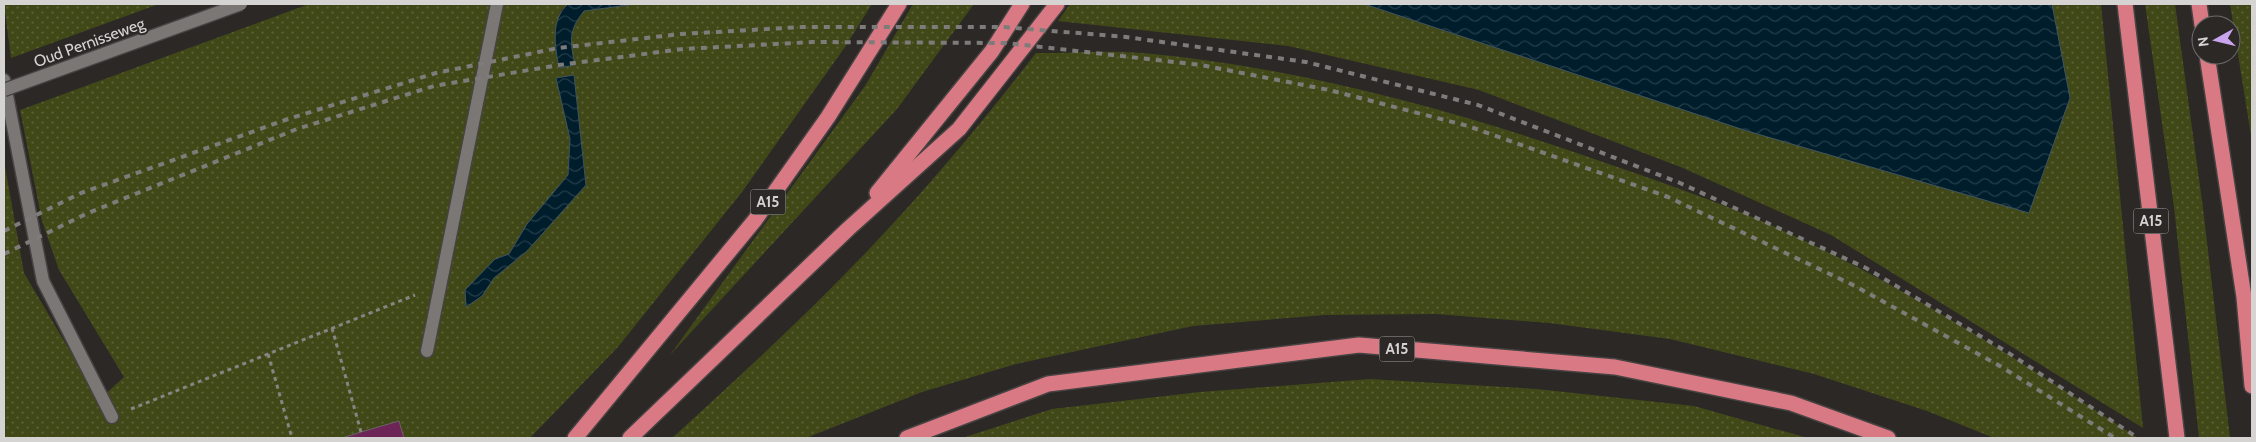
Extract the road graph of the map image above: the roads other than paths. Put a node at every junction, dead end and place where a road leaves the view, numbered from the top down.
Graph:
1 (241, 4) edge
2 (497, 4) edge
3 (899, 4) edge
4 (1022, 4) edge
5 (1057, 4) edge
6 (2125, 4) edge
7 (2209, 65) edge
8 (4, 80) edge
9 (4, 90) edge
10 (848, 229) junction
11 (426, 351) dead end
12 (2252, 386) edge
13 (112, 417) road end
14 (575, 438) edge
15 (630, 438) edge
16 (908, 438) edge
17 (1888, 438) edge
18 (2177, 438) edge

1 - 9 street, Oud Pernisseweg, bridge
2 - 11 street
3 - 14 highway, A15
4 - 10 highway
5 - 10 highway
6 - 18 highway, A15
7 - 12 highway
8 - 13 street
10 - 15 highway
16 - 17 highway, A15

